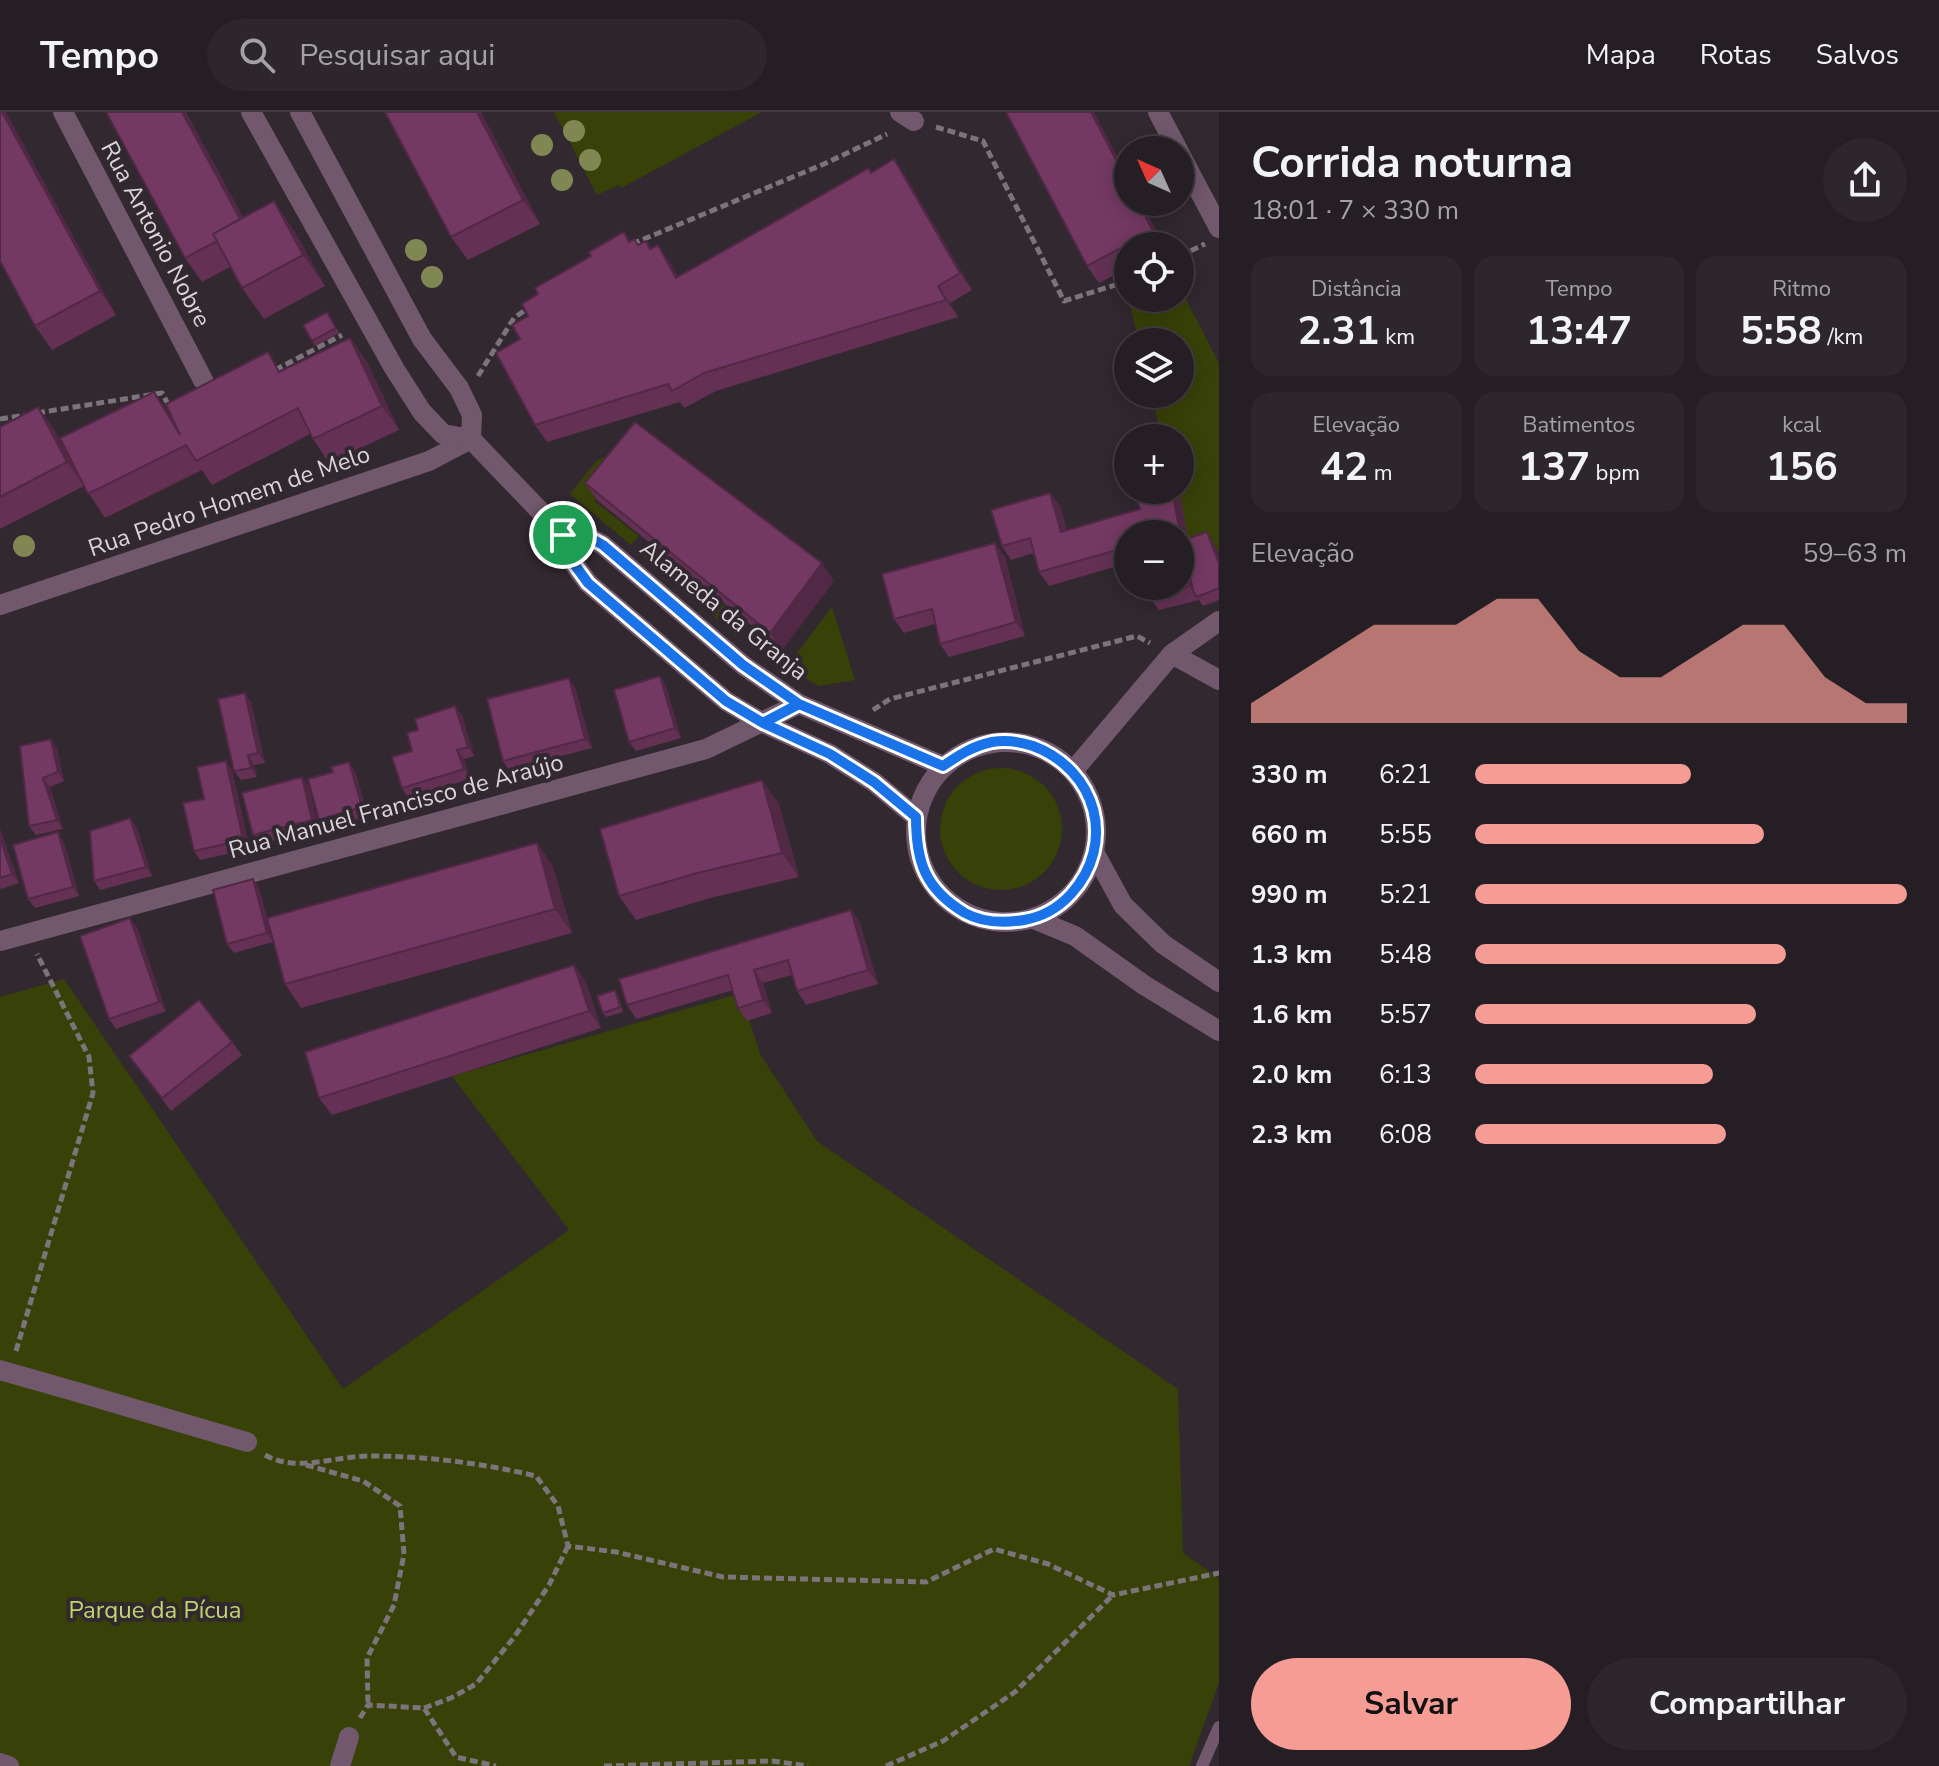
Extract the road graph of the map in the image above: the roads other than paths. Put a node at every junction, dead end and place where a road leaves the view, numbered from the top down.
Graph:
1 (63, 112) edge
2 (251, 112) edge
3 (300, 112) edge
4 (1158, 112) edge
5 (1171, 136) edge
6 (1194, 180) edge
7 (1219, 228) edge
8 (203, 380) dead end
9 (471, 439) junction
10 (563, 535) junction
11 (0, 605) edge
12 (1219, 621) edge
13 (1172, 654) junction
14 (1219, 680) edge
15 (799, 704) junction
16 (763, 723) junction
17 (943, 766) junction
18 (1073, 771) junction
19 (916, 817) junction
20 (1094, 852) junction
21 (1034, 919) junction
22 (0, 941) edge
23 (1219, 982) edge
24 (1219, 1031) edge
25 (5, 1372) edge
26 (247, 1442) road end
27 (1219, 1727) edge
28 (349, 1737) road end
29 (0, 1763) edge
30 (9, 1766) edge
31 (340, 1766) edge
32 (1202, 1766) edge

1 - 8 street, Rua Antonio Nobre
2 - 9 street
3 - 9 street
4 - 5 street
6 - 7 street
9 - 10 street
9 - 11 street, Rua Pedro Homem de Melo
10 - 15 street, Alameda da Granja
10 - 16 street
12 - 13 street
13 - 14 street
13 - 18 street
15 - 16 street, Rua Manuel Francisco de Araújo
15 - 17 street, Alameda da Granja
16 - 19 street
16 - 22 street, Rua Manuel Francisco de Araújo
17 - 18 street
17 - 19 street
18 - 20 street
19 - 21 street
20 - 21 street
20 - 23 street
21 - 24 street
25 - 26 street
27 - 32 lane
28 - 31 street
29 - 30 street

